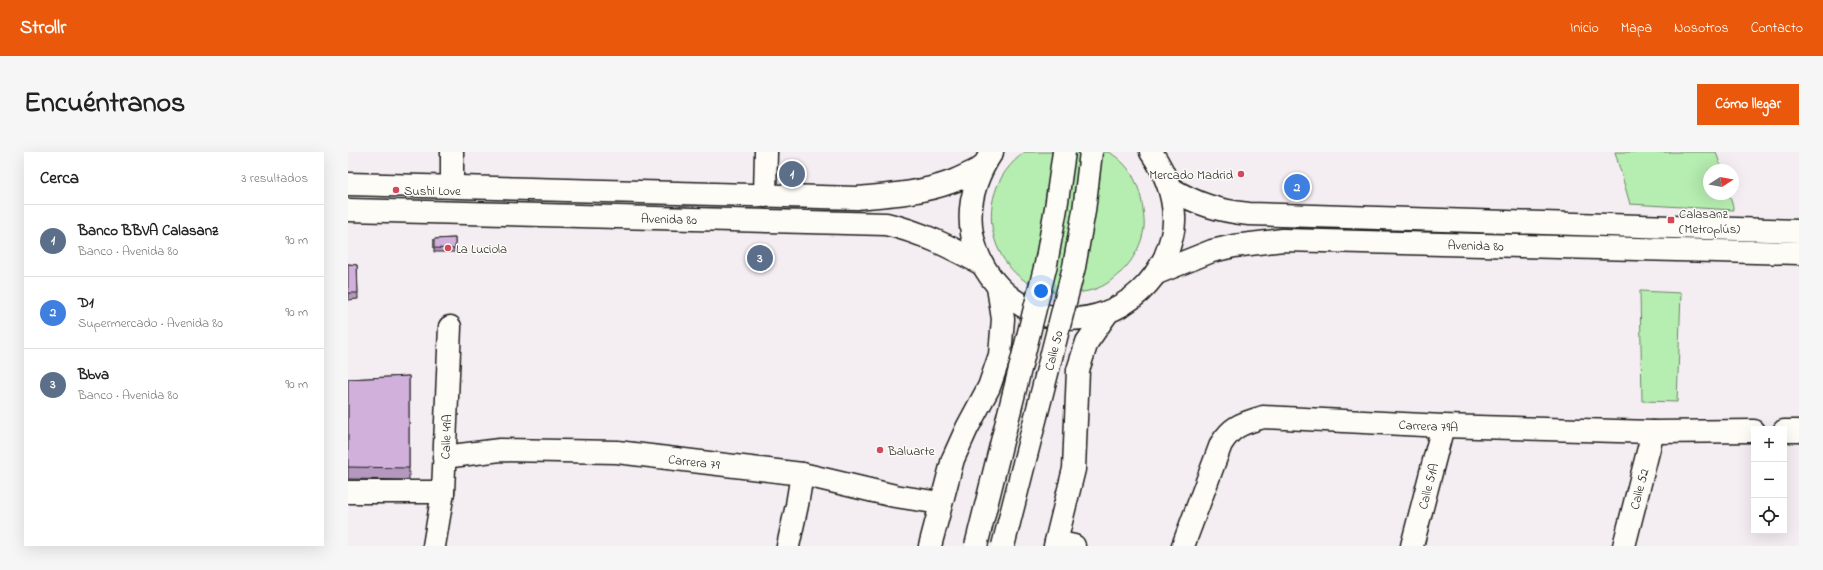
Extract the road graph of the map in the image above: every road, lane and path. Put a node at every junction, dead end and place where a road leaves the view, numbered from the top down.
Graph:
1 (452, 152) edge
2 (766, 152) edge
3 (1064, 152) edge
4 (1091, 152) edge
5 (1151, 152) edge
6 (987, 160) edge
7 (348, 184) edge
8 (452, 186) junction
9 (1170, 188) junction
10 (765, 196) junction
11 (348, 210) edge
12 (1799, 231) edge
13 (1799, 253) edge
14 (982, 264) junction
15 (1157, 273) junction
16 (998, 287) junction
17 (1108, 312) junction
18 (450, 327) dead end
19 (1443, 426) junction
20 (1751, 431) edge
21 (1787, 431) edge
22 (1799, 431) edge
23 (1653, 432) junction
24 (444, 457) junction
25 (802, 474) junction
26 (348, 492) edge
27 (443, 492) junction
28 (940, 503) junction
29 (1062, 545) edge
30 (434, 546) edge
31 (788, 546) edge
32 (930, 546) edge
33 (976, 546) edge
34 (1003, 546) edge
35 (1183, 546) edge
36 (1412, 546) edge
37 (1624, 546) edge

1 - 8 main road
2 - 10 main road
3 - 33 main road, Calle 50, bridge
4 - 34 main road, Calle 50, bridge
5 - 9 main road
6 - 10 main road, Avenida 80
6 - 14 main road
7 - 8 main road, Avenida 80
8 - 10 main road, Avenida 80
9 - 12 main road, Avenida 80
9 - 15 main road
11 - 14 main road, Avenida 80
13 - 15 main road, Avenida 80
14 - 16 main road
15 - 17 main road
16 - 17 main road
16 - 28 main road
17 - 29 main road
18 - 24 main road, Calle 49A
19 - 23 main road, Carrera 79A
19 - 35 main road, Carrera 79A
19 - 36 main road, Calle 51A
20 - 23 main road, Carrera 79A
21 - 22 main road
23 - 37 main road, Calle 52
24 - 25 main road, Carrera 79
24 - 27 main road, Calle 49A
25 - 28 main road, Carrera 79
25 - 31 main road
26 - 27 main road
27 - 30 main road, Calle 49A
28 - 32 main road

